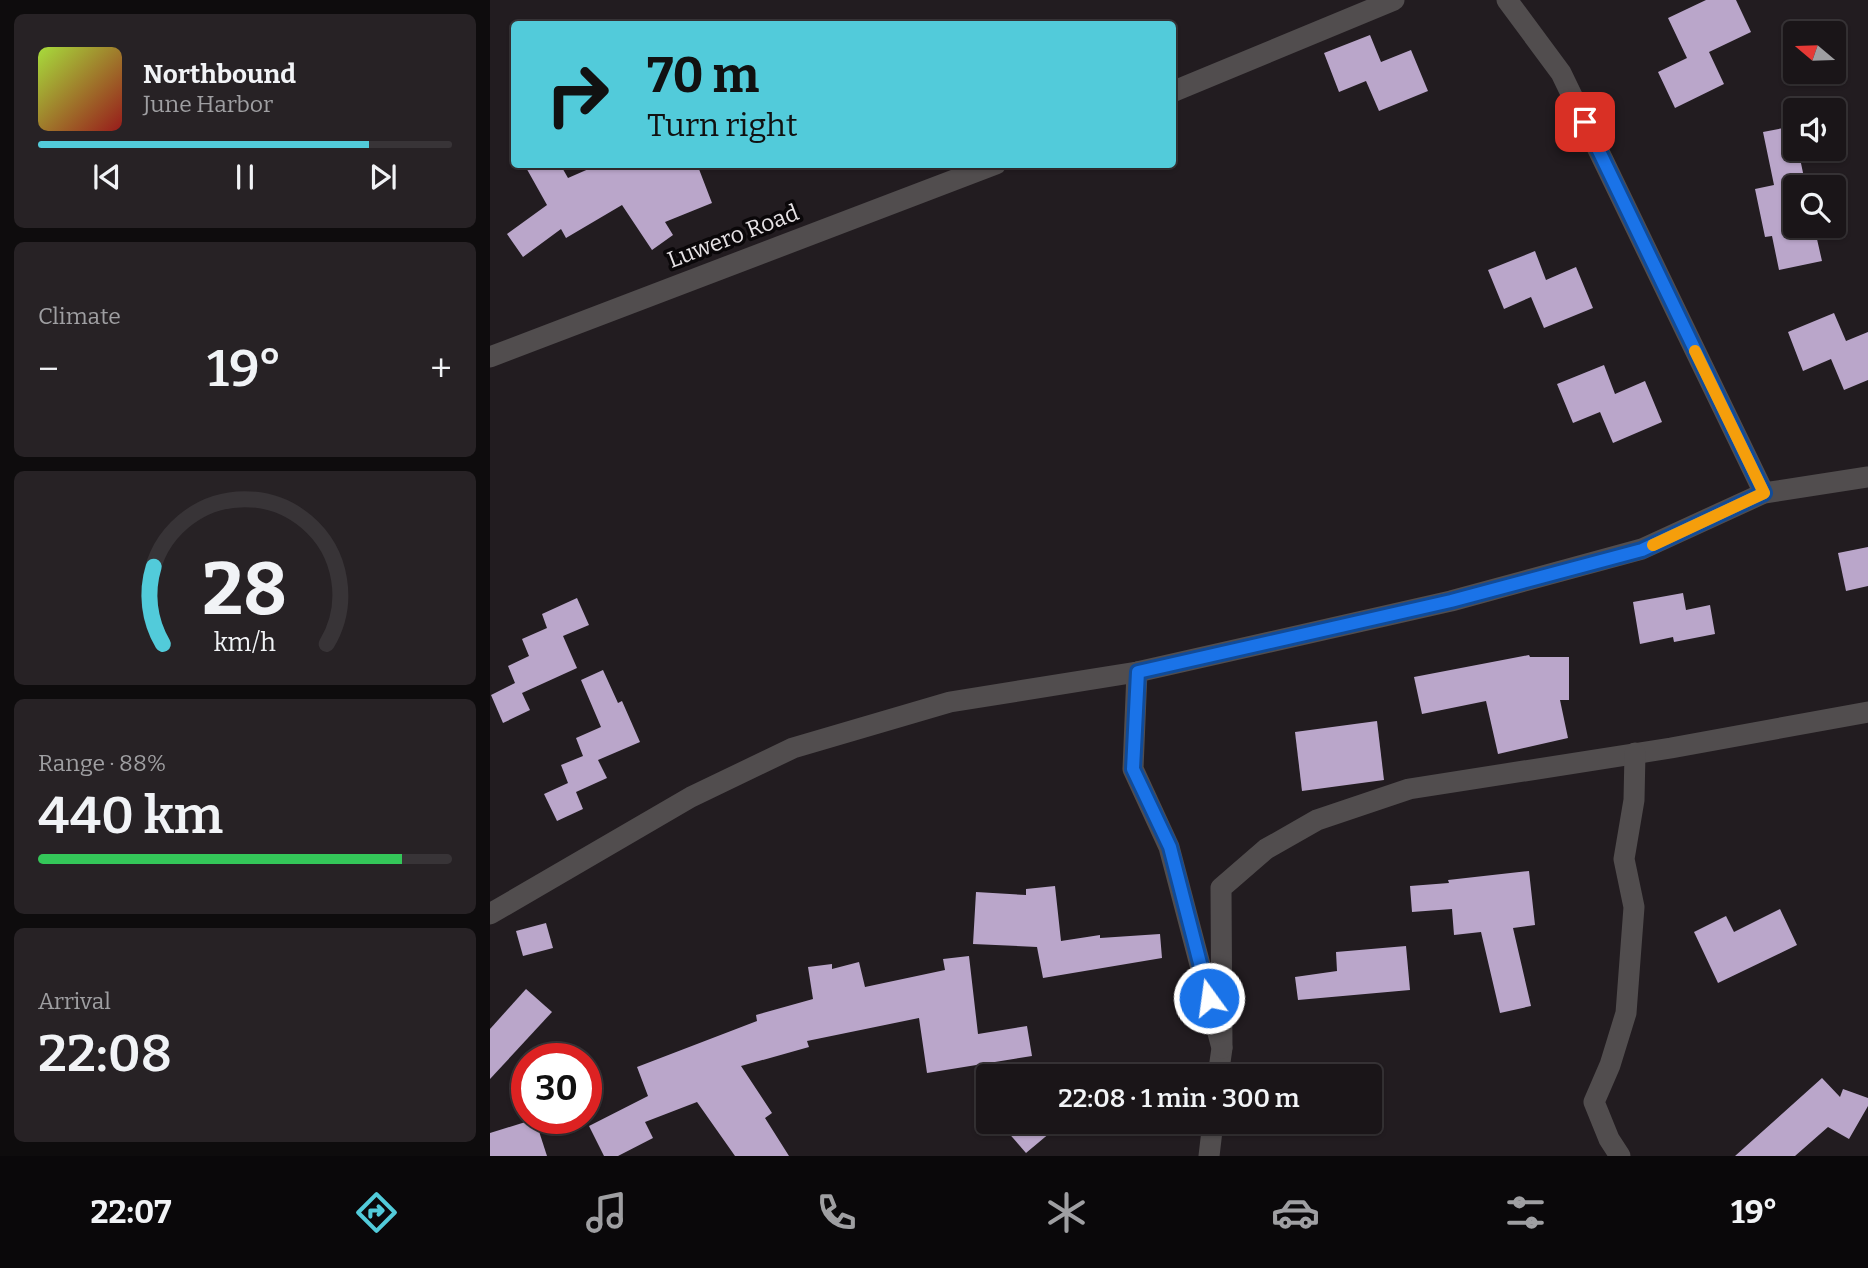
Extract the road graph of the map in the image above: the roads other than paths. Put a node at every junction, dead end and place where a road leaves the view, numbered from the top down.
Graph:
1 (1394, 0) edge
2 (1507, 0) edge
3 (1176, 90) edge
4 (986, 168) edge
5 (490, 357) edge
6 (1868, 477) edge
7 (1764, 493) junction
8 (1138, 672) junction
9 (1868, 712) edge
10 (1635, 753) junction
11 (490, 914) edge
12 (1222, 1048) junction
13 (1220, 1064) edge
14 (1212, 1134) edge
15 (1209, 1156) edge
16 (1620, 1156) edge

1 - 3 street
2 - 7 street
4 - 5 street, Luwero Road
6 - 7 street
7 - 8 street
8 - 11 street
8 - 12 street
9 - 10 street
10 - 12 street
10 - 16 street
12 - 13 street
14 - 15 street

